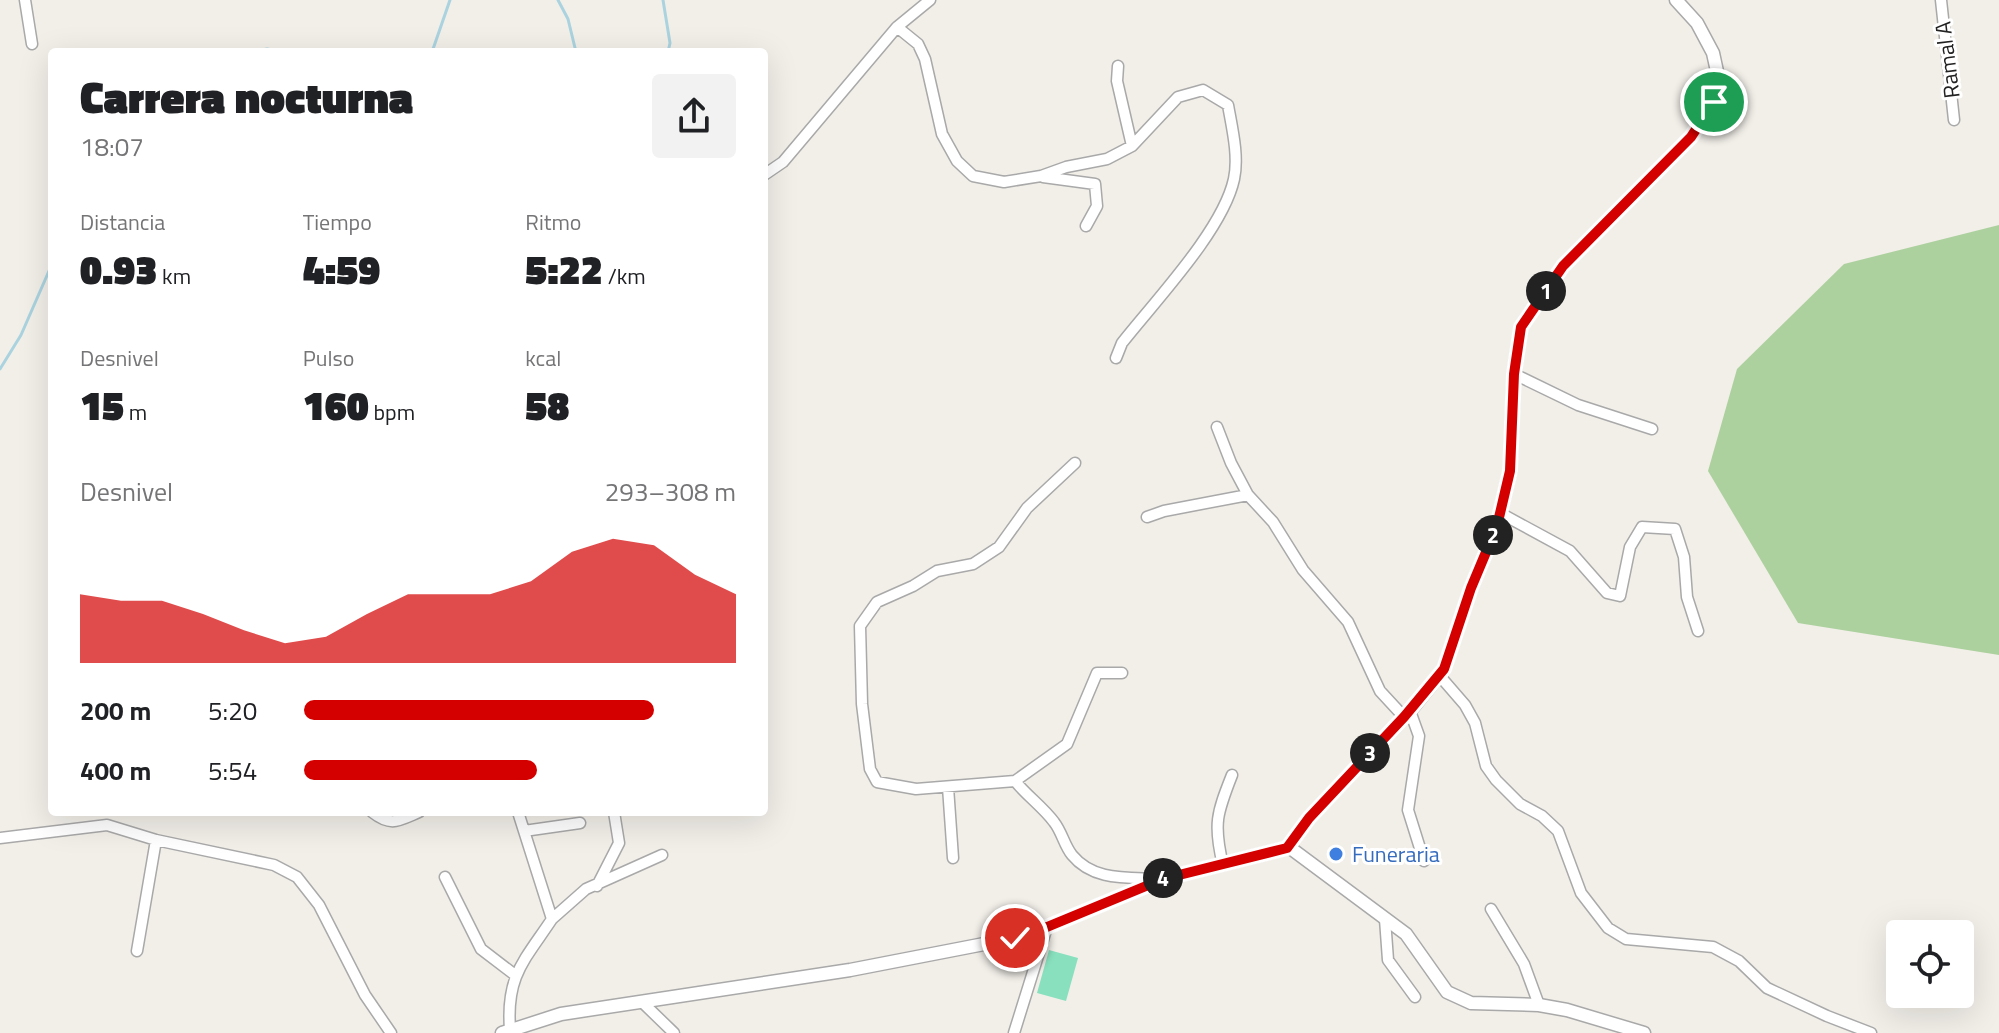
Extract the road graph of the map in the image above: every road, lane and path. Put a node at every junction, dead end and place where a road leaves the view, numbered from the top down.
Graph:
1 (25, 0) edge
2 (930, 0) edge
3 (1676, 0) edge
4 (1941, 0) edge
5 (897, 27) junction
6 (32, 44) dead end
7 (1118, 66) dead end
8 (1954, 120) dead end
9 (1132, 146) junction
10 (768, 172) edge
11 (1041, 176) junction
12 (1086, 226) dead end
13 (1116, 358) dead end
14 (1514, 374) junction
15 (1217, 427) dead end
16 (1652, 429) dead end
17 (1075, 463) dead end
18 (1248, 495) junction
19 (1500, 513) junction
20 (1147, 517) dead end
21 (1698, 631) dead end
22 (1122, 673) dead end
23 (1439, 675) junction
24 (1407, 714) junction
25 (1232, 775) dead end
26 (1015, 781) junction
27 (948, 787) junction
28 (377, 816) edge
29 (410, 816) edge
30 (519, 816) edge
31 (615, 816) edge
32 (580, 823) dead end
33 (524, 831) junction
34 (0, 838) edge
35 (156, 840) junction
36 (1289, 847) junction
37 (662, 855) dead end
38 (953, 858) dead end
39 (1424, 861) dead end
40 (1223, 865) junction
41 (445, 877) dead end
42 (1163, 879) junction
43 (597, 886) junction
44 (1491, 909) dead end
45 (552, 919) junction
46 (1385, 919) junction
47 (1047, 927) junction
48 (137, 951) dead end
49 (515, 975) junction
50 (1415, 997) dead end
51 (642, 1002) junction
52 (1539, 1005) junction
53 (506, 1031) edge
54 (391, 1033) edge
55 (674, 1033) edge
56 (1014, 1033) edge
57 (1644, 1033) edge
58 (1871, 1033) edge

1 - 6 street
2 - 5 street
3 - 14 street
4 - 8 street, Ramal A
5 - 10 street
5 - 11 street
7 - 9 street
9 - 11 street
9 - 13 street
11 - 12 street
14 - 16 street
14 - 19 street
15 - 18 street
17 - 27 street
18 - 20 street
18 - 24 street
19 - 21 street
19 - 23 street
22 - 26 street
23 - 24 street
23 - 58 street
24 - 36 street
24 - 39 street
25 - 40 street
26 - 27 street
26 - 42 street
27 - 38 street
28 - 29 street
30 - 33 street
31 - 43 street
32 - 33 street
33 - 45 street
34 - 35 street
35 - 48 street
35 - 54 street
36 - 40 street
36 - 46 street
37 - 43 street
40 - 42 street
41 - 49 street
42 - 47 street
43 - 45 street
44 - 52 street
45 - 49 street
46 - 50 street
46 - 52 street
47 - 51 street
47 - 56 street
49 - 53 street
51 - 53 street
51 - 55 street
52 - 57 street

